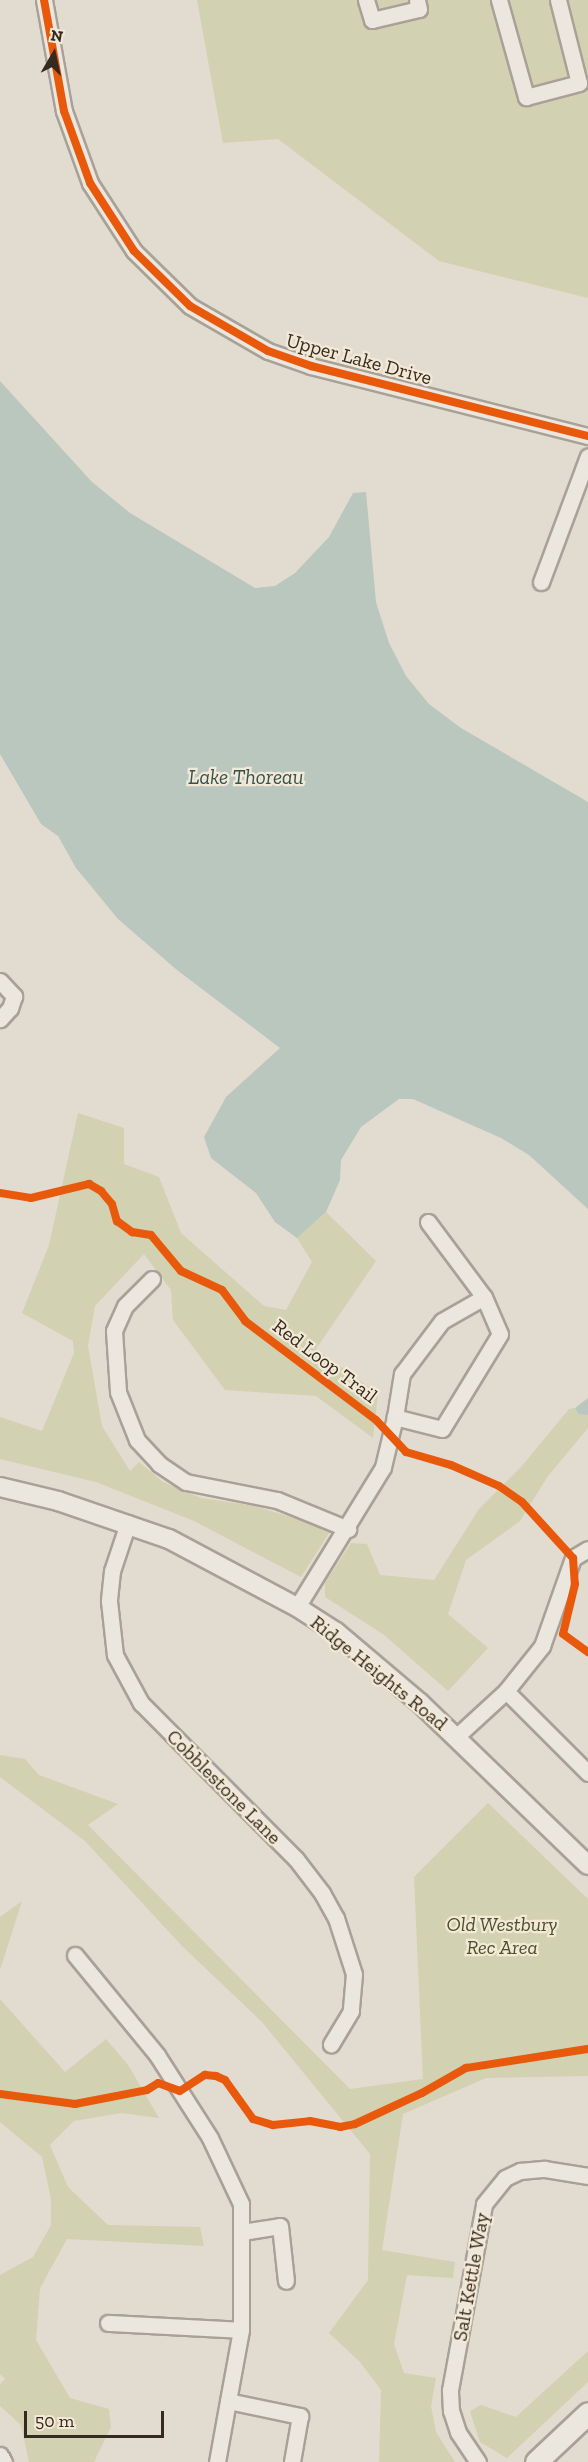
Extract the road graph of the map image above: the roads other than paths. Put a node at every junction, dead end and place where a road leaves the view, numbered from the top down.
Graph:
1 (44, 0) edge
2 (366, 0) edge
3 (417, 0) edge
4 (499, 0) edge
5 (558, 0) edge
6 (588, 436) edge
7 (588, 456) edge
8 (541, 582) dead end
9 (0, 981) edge
10 (0, 1019) edge
11 (428, 1222) dead end
12 (152, 1279) dead end
13 (484, 1297) junction
14 (395, 1417) junction
15 (0, 1488) edge
16 (128, 1523) junction
17 (348, 1529) junction
18 (588, 1549) edge
19 (297, 1607) junction
20 (506, 1690) junction
21 (456, 1736) junction
22 (588, 1773) edge
23 (588, 1865) edge
24 (75, 1954) dead end
25 (331, 2044) dead end
26 (588, 2176) edge
27 (242, 2232) junction
28 (286, 2281) dead end
29 (108, 2324) dead end
30 (241, 2330) junction
31 (228, 2401) junction
32 (588, 2413) edge
33 (0, 2455) edge
34 (4, 2462) edge
35 (217, 2462) edge
36 (292, 2462) edge
37 (478, 2462) edge
38 (536, 2462) edge

1 - 6 street, Upper Lake Drive
2 - 3 street
4 - 5 street
7 - 8 street
9 - 10 street
11 - 13 street
12 - 17 street
13 - 14 street
13 - 14 street
14 - 17 street
15 - 16 street, Ridge Heights Road
16 - 19 street, Ridge Heights Road
16 - 25 street, Cobblestone Lane
17 - 19 street
18 - 20 street
19 - 21 street, Ridge Heights Road
20 - 21 street
20 - 22 street
21 - 23 street, Ridge Heights Road
24 - 27 street
26 - 37 street, Salt Kettle Way
27 - 28 street
27 - 30 street
29 - 30 street
30 - 31 street
31 - 35 street
31 - 36 street
32 - 38 main road
33 - 34 street

